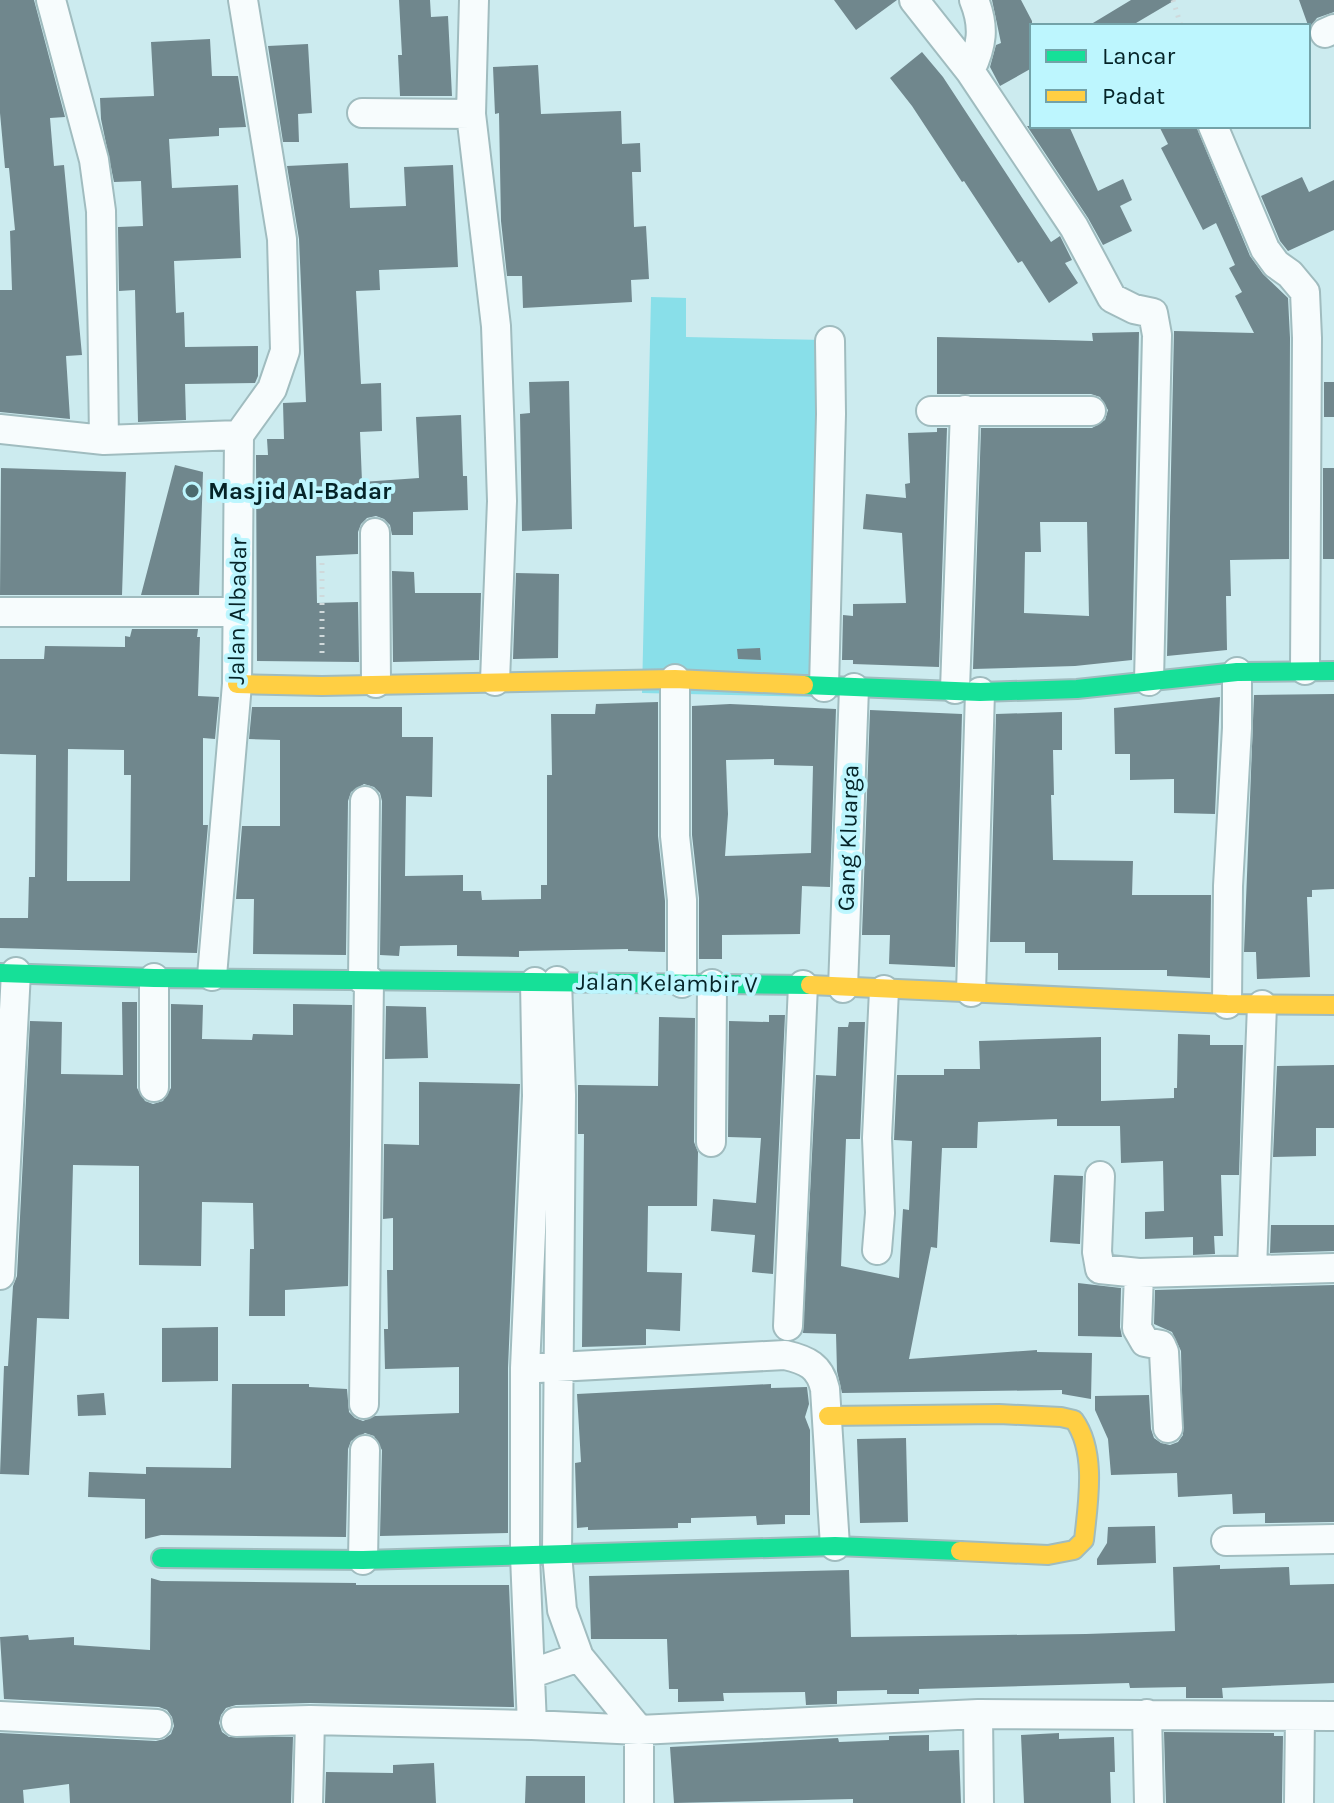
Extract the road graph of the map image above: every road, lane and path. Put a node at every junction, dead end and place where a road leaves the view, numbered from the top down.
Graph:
1 (51, 0) edge
2 (243, 0) edge
3 (474, 0) edge
4 (914, 0) edge
5 (974, 0) edge
6 (1173, 0) edge
7 (1180, 24) edge
8 (970, 71) junction
9 (362, 113) dead end
10 (471, 114) junction
11 (1214, 128) edge
12 (830, 341) dead end
13 (965, 410) junction
14 (931, 411) dead end
15 (1091, 411) dead end
16 (0, 429) edge
17 (239, 435) junction
18 (104, 440) junction
19 (375, 533) dead end
20 (322, 560) dead end
21 (0, 612) edge
22 (237, 612) junction
23 (1305, 670) junction
24 (1334, 671) edge
25 (1237, 672) junction
26 (675, 679) junction
27 (495, 681) junction
28 (1149, 681) junction
29 (376, 683) junction
30 (237, 684) junction
31 (322, 686) junction
32 (824, 687) junction
33 (854, 688) junction
34 (968, 691) junction
35 (365, 801) dead end
36 (8, 973) edge
37 (212, 976) junction
38 (154, 978) junction
39 (366, 980) junction
40 (546, 982) junction
41 (682, 983) junction
42 (712, 984) junction
43 (803, 985) junction
44 (843, 988) junction
45 (884, 990) junction
46 (971, 992) junction
47 (1227, 1004) junction
48 (1262, 1005) junction
49 (1334, 1005) edge
50 (154, 1087) dead end
51 (711, 1142) dead end
52 (1100, 1176) dead end
53 (877, 1250) dead end
54 (1334, 1268) edge
55 (1252, 1269) junction
56 (1139, 1273) junction
57 (0, 1275) edge
58 (788, 1326) dead end
59 (557, 1367) junction
60 (525, 1368) junction
61 (364, 1404) dead end
62 (828, 1416) junction
63 (1168, 1428) dead end
64 (365, 1450) dead end
65 (1334, 1539) edge
66 (1226, 1541) dead end
67 (835, 1546) junction
68 (557, 1554) junction
69 (525, 1556) junction
70 (161, 1558) dead end
71 (363, 1560) junction
72 (579, 1657) junction
73 (530, 1674) junction
74 (978, 1714) junction
75 (1147, 1714) junction
76 (0, 1716) edge
77 (1300, 1716) junction
78 (1334, 1716) edge
79 (310, 1720) junction
80 (236, 1722) dead end
81 (157, 1724) dead end
82 (532, 1725) junction
83 (639, 1730) junction
84 (308, 1803) edge
85 (639, 1803) edge
86 (979, 1803) edge
87 (1149, 1803) edge
88 (1299, 1803) edge

1 - 18 street
2 - 17 street
3 - 10 street
4 - 8 street
5 - 8 street
6 - 7 path
8 - 28 street
9 - 10 street
10 - 27 street
11 - 23 street
12 - 32 street
13 - 14 street
13 - 15 street
13 - 34 street
16 - 18 street
17 - 18 street
17 - 22 street, Jalan Albadar
19 - 29 street
20 - 31 path
21 - 22 street
22 - 30 street, Jalan Albadar
23 - 24 street
23 - 25 street
25 - 28 street
25 - 47 street
26 - 27 street
26 - 32 street
26 - 41 street
27 - 29 street
28 - 34 street
29 - 31 street
30 - 31 street
30 - 37 street, Jalan Albadar
32 - 33 street
33 - 34 street
33 - 44 street, Gang Kluarga
34 - 46 street
35 - 39 street
36 - 38 street, Jalan Kelambir V
36 - 57 street
37 - 38 street, Jalan Kelambir V
37 - 39 street, Jalan Kelambir V
38 - 50 street
39 - 40 street, Jalan Kelambir V
39 - 61 street
40 - 41 street, Jalan Kelambir V
40 - 59 street
40 - 60 street
41 - 42 street, Jalan Kelambir V
42 - 43 street, Jalan Kelambir V
42 - 51 street
43 - 44 street, Jalan Kelambir V
43 - 58 street
44 - 45 street, Jalan Kelambir V
45 - 46 street, Jalan Kelambir V
45 - 53 street
46 - 47 street, Jalan Kelambir V
47 - 48 street, Jalan Kelambir V
48 - 49 street, Jalan Kelambir V
48 - 55 street
52 - 56 street
54 - 55 street
55 - 56 street
56 - 63 street
59 - 60 street
59 - 62 street
59 - 68 street
60 - 69 street
62 - 67 street
62 - 67 street
64 - 71 street
65 - 66 street
67 - 68 street
68 - 69 street
68 - 72 street
69 - 71 street
69 - 73 street
70 - 71 street
72 - 73 street
72 - 83 street
73 - 82 street
74 - 75 street
74 - 83 street
74 - 86 street
75 - 77 street
75 - 87 street
76 - 81 street
77 - 78 street
77 - 88 street
79 - 80 street
79 - 82 street
79 - 84 street
82 - 83 street
83 - 85 street

